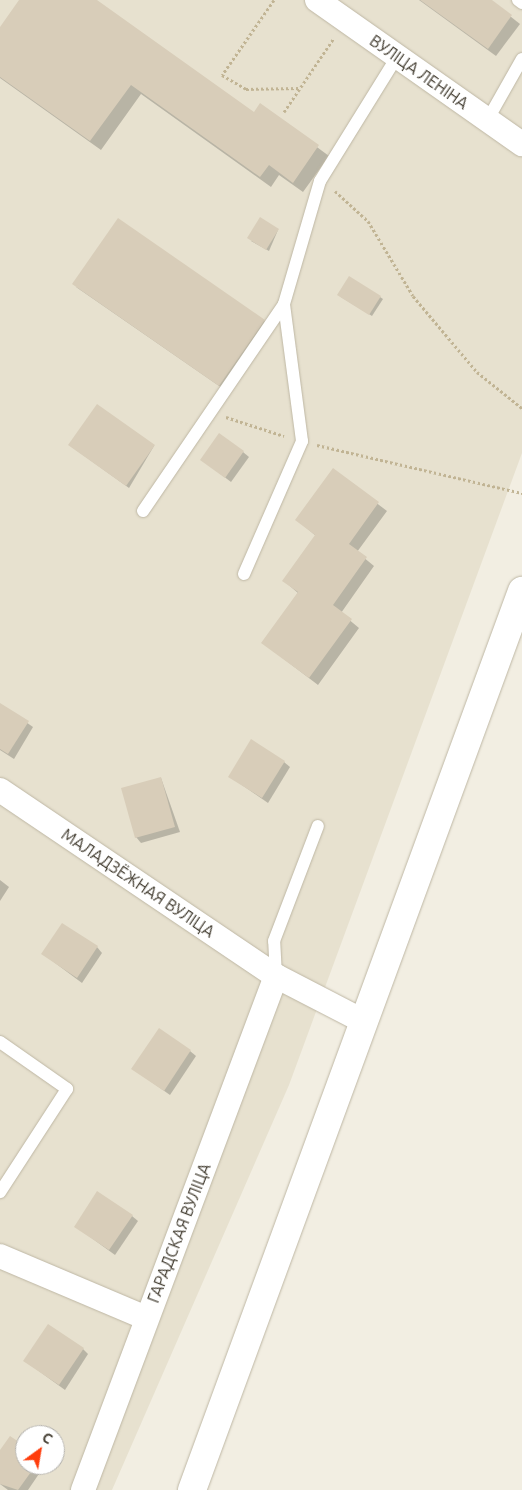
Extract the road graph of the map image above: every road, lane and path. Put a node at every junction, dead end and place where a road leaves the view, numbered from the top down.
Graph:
1 (274, 0) edge
2 (317, 0) edge
3 (518, 0) edge
4 (522, 2) edge
5 (345, 21) junction
6 (397, 57) junction
7 (522, 59) edge
8 (301, 88) junction
9 (284, 112) dead end
10 (488, 119) junction
11 (522, 144) edge
12 (320, 181) junction
13 (284, 304) junction
14 (522, 408) edge
15 (213, 413) junction
16 (302, 441) junction
17 (522, 493) edge
18 (143, 511) dead end
19 (244, 574) dead end
20 (522, 591) edge
21 (0, 790) edge
22 (318, 826) dead end
23 (276, 976) junction
24 (361, 1020) junction
25 (0, 1042) edge
26 (0, 1192) edge
27 (0, 1256) edge
28 (146, 1318) junction
29 (82, 1490) edge
30 (192, 1490) edge

1 - 8 path
2 - 5 street, ВУЛІЦА ЛЕНІНА
3 - 4 lane
5 - 6 street, ВУЛІЦА ЛЕНІНА
5 - 8 path
6 - 10 street, ВУЛІЦА ЛЕНІНА
6 - 12 lane
7 - 10 lane
8 - 9 path
10 - 11 street, ВУЛІЦА ЛЕНІНА
12 - 13 lane
12 - 14 path
13 - 15 lane
13 - 16 lane
15 - 16 path
15 - 18 lane
16 - 17 path
16 - 19 lane
20 - 24 street
21 - 23 street, МАЛАДЗЁЖНАЯ ВУЛІЦА
22 - 23 lane
23 - 24 street, МАЛАДЗЁЖНАЯ ВУЛІЦА
23 - 28 street, ГАРАДСКАЯ ВУЛІЦА
24 - 30 street
25 - 26 lane
27 - 28 street
28 - 29 street, ГАРАДСКАЯ ВУЛІЦА

